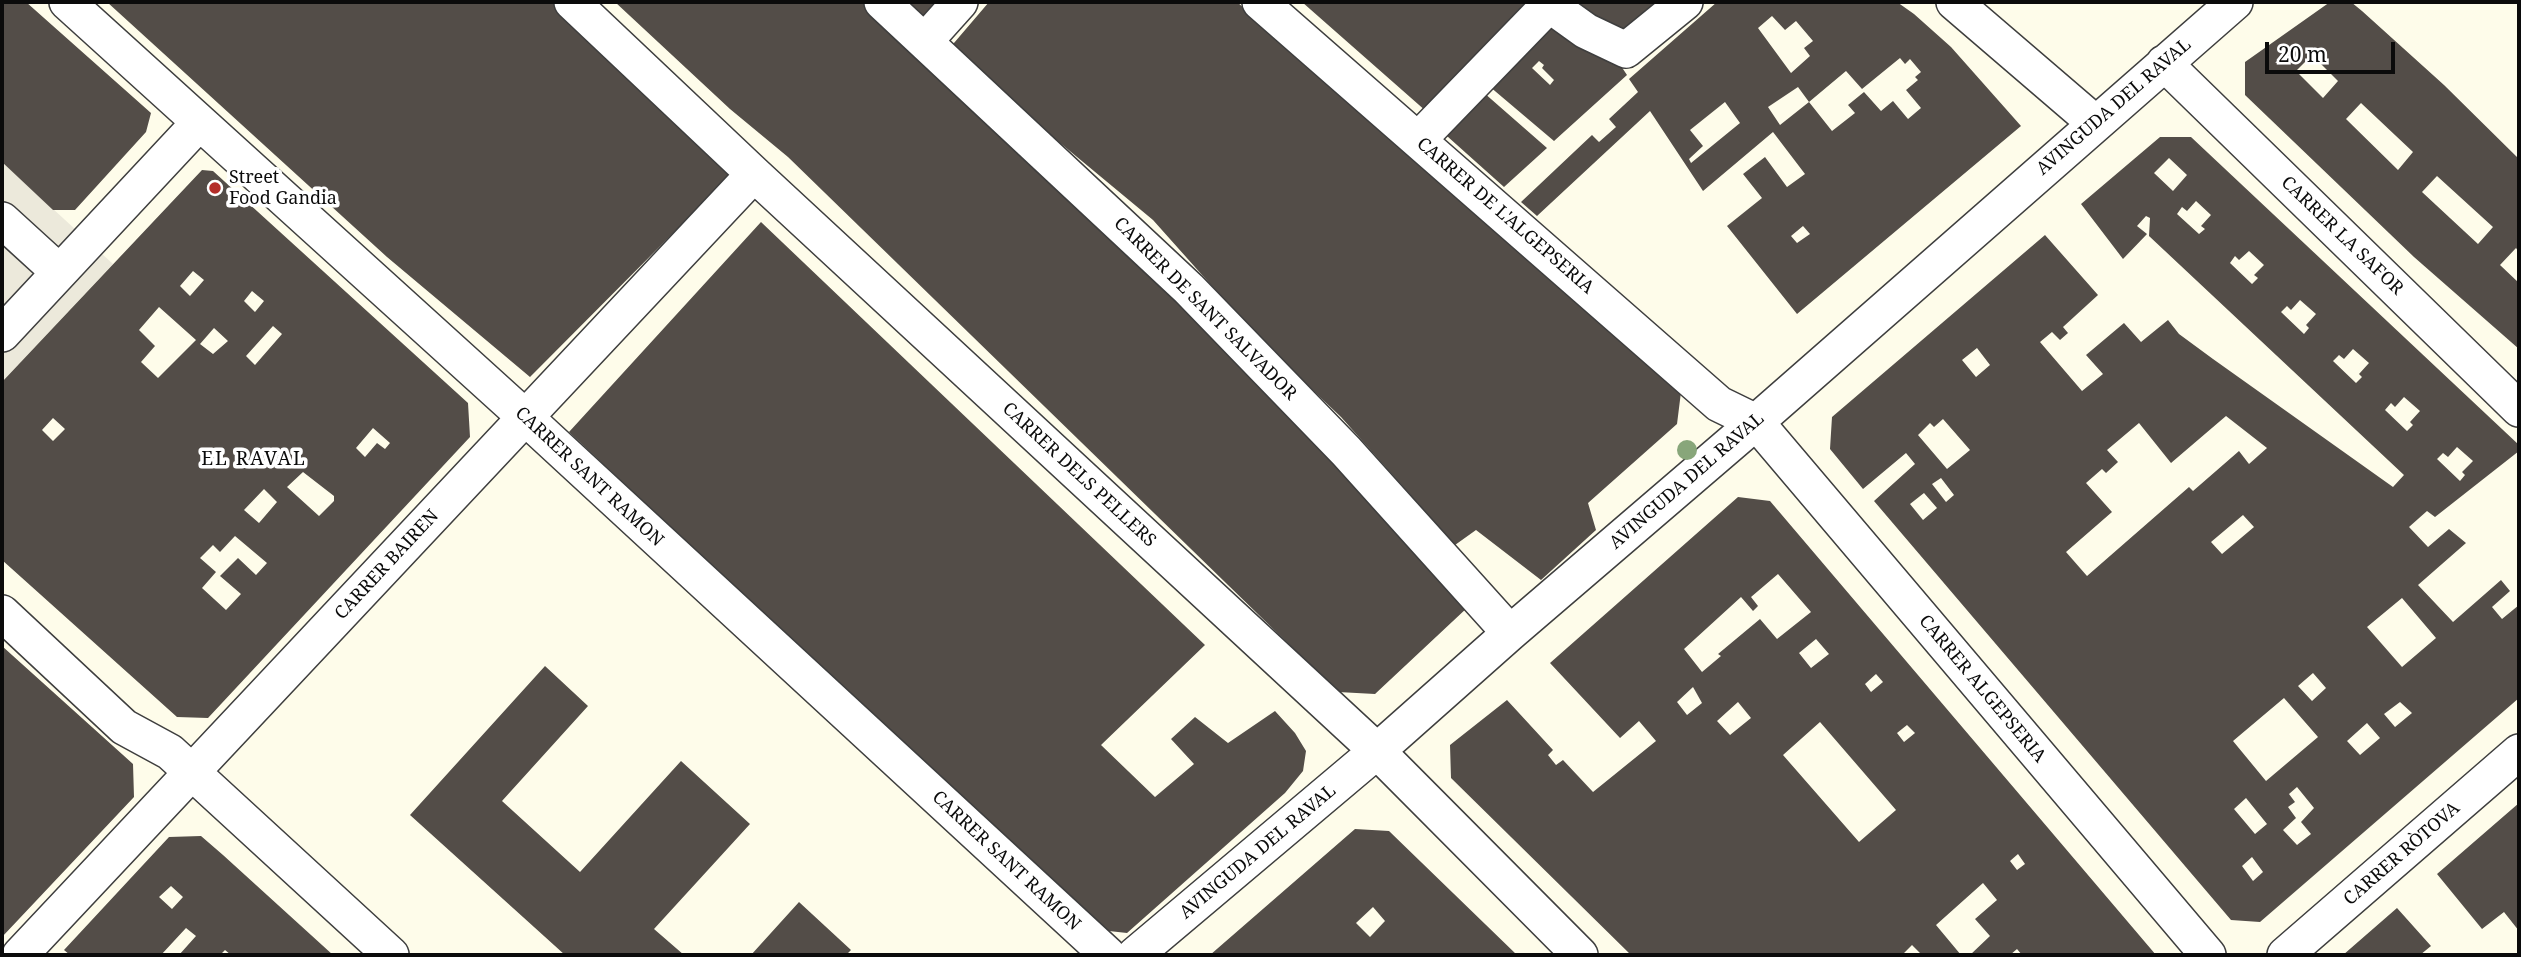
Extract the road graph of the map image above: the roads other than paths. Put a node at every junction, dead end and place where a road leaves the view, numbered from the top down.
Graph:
1 (67, 2) edge
2 (572, 2) edge
3 (882, 2) edge
4 (960, 2) edge
5 (1260, 2) edge
6 (1685, 2) edge
7 (1954, 2) edge
8 (2235, 2) edge
9 (1552, 5) edge
10 (925, 41) junction
11 (2164, 63) junction
12 (2095, 122) junction
13 (199, 123) junction
14 (1418, 140) junction
15 (754, 174) junction
16 (2, 220) edge
17 (59, 272) junction
18 (2, 334) edge
19 (2519, 409) edge
20 (526, 418) junction
21 (1756, 422) junction
22 (2, 613) edge
23 (1510, 633) junction
24 (1377, 751) junction
25 (2519, 752) edge
26 (190, 772) junction
27 (20, 955) edge
28 (391, 955) edge
29 (1108, 955) edge
30 (1135, 955) edge
31 (1580, 955) edge
32 (2208, 955) edge
33 (2285, 955) edge

1 - 13 street, CARRER SANT RAMON
2 - 15 street, CARRER DELS PELLERS
3 - 10 street, CARRER DE SANT SALVADOR
4 - 10 street
5 - 14 street, CARRER DE L'ALGEPSERIA
6 - 9 street
7 - 12 street
8 - 11 street, AVINGUDA DEL RAVAL
9 - 14 street
10 - 23 street, CARRER DE SANT SALVADOR
11 - 12 street, AVINGUDA DEL RAVAL
11 - 19 street, CARRER LA SAFOR
12 - 21 street, AVINGUDA DEL RAVAL
13 - 17 street
13 - 20 street, CARRER SANT RAMON
14 - 21 street, CARRER DE L'ALGEPSERIA
15 - 20 street, CARRER BAIREN
15 - 24 street, CARRER DELS PELLERS
16 - 17 street
17 - 18 street
20 - 26 street, CARRER BAIREN
20 - 29 street, CARRER SANT RAMON
21 - 23 street, AVINGUDA DEL RAVAL
21 - 32 street, CARRER ALGEPSERIA
22 - 26 street
23 - 24 street, AVINGUDA DEL RAVAL
24 - 30 street, AVINGUDA DEL RAVAL
24 - 31 street, CARRER DELS PELLERS
25 - 33 street, CARRER RÒTOVA
26 - 27 street, CARRER BAIREN
26 - 28 street

